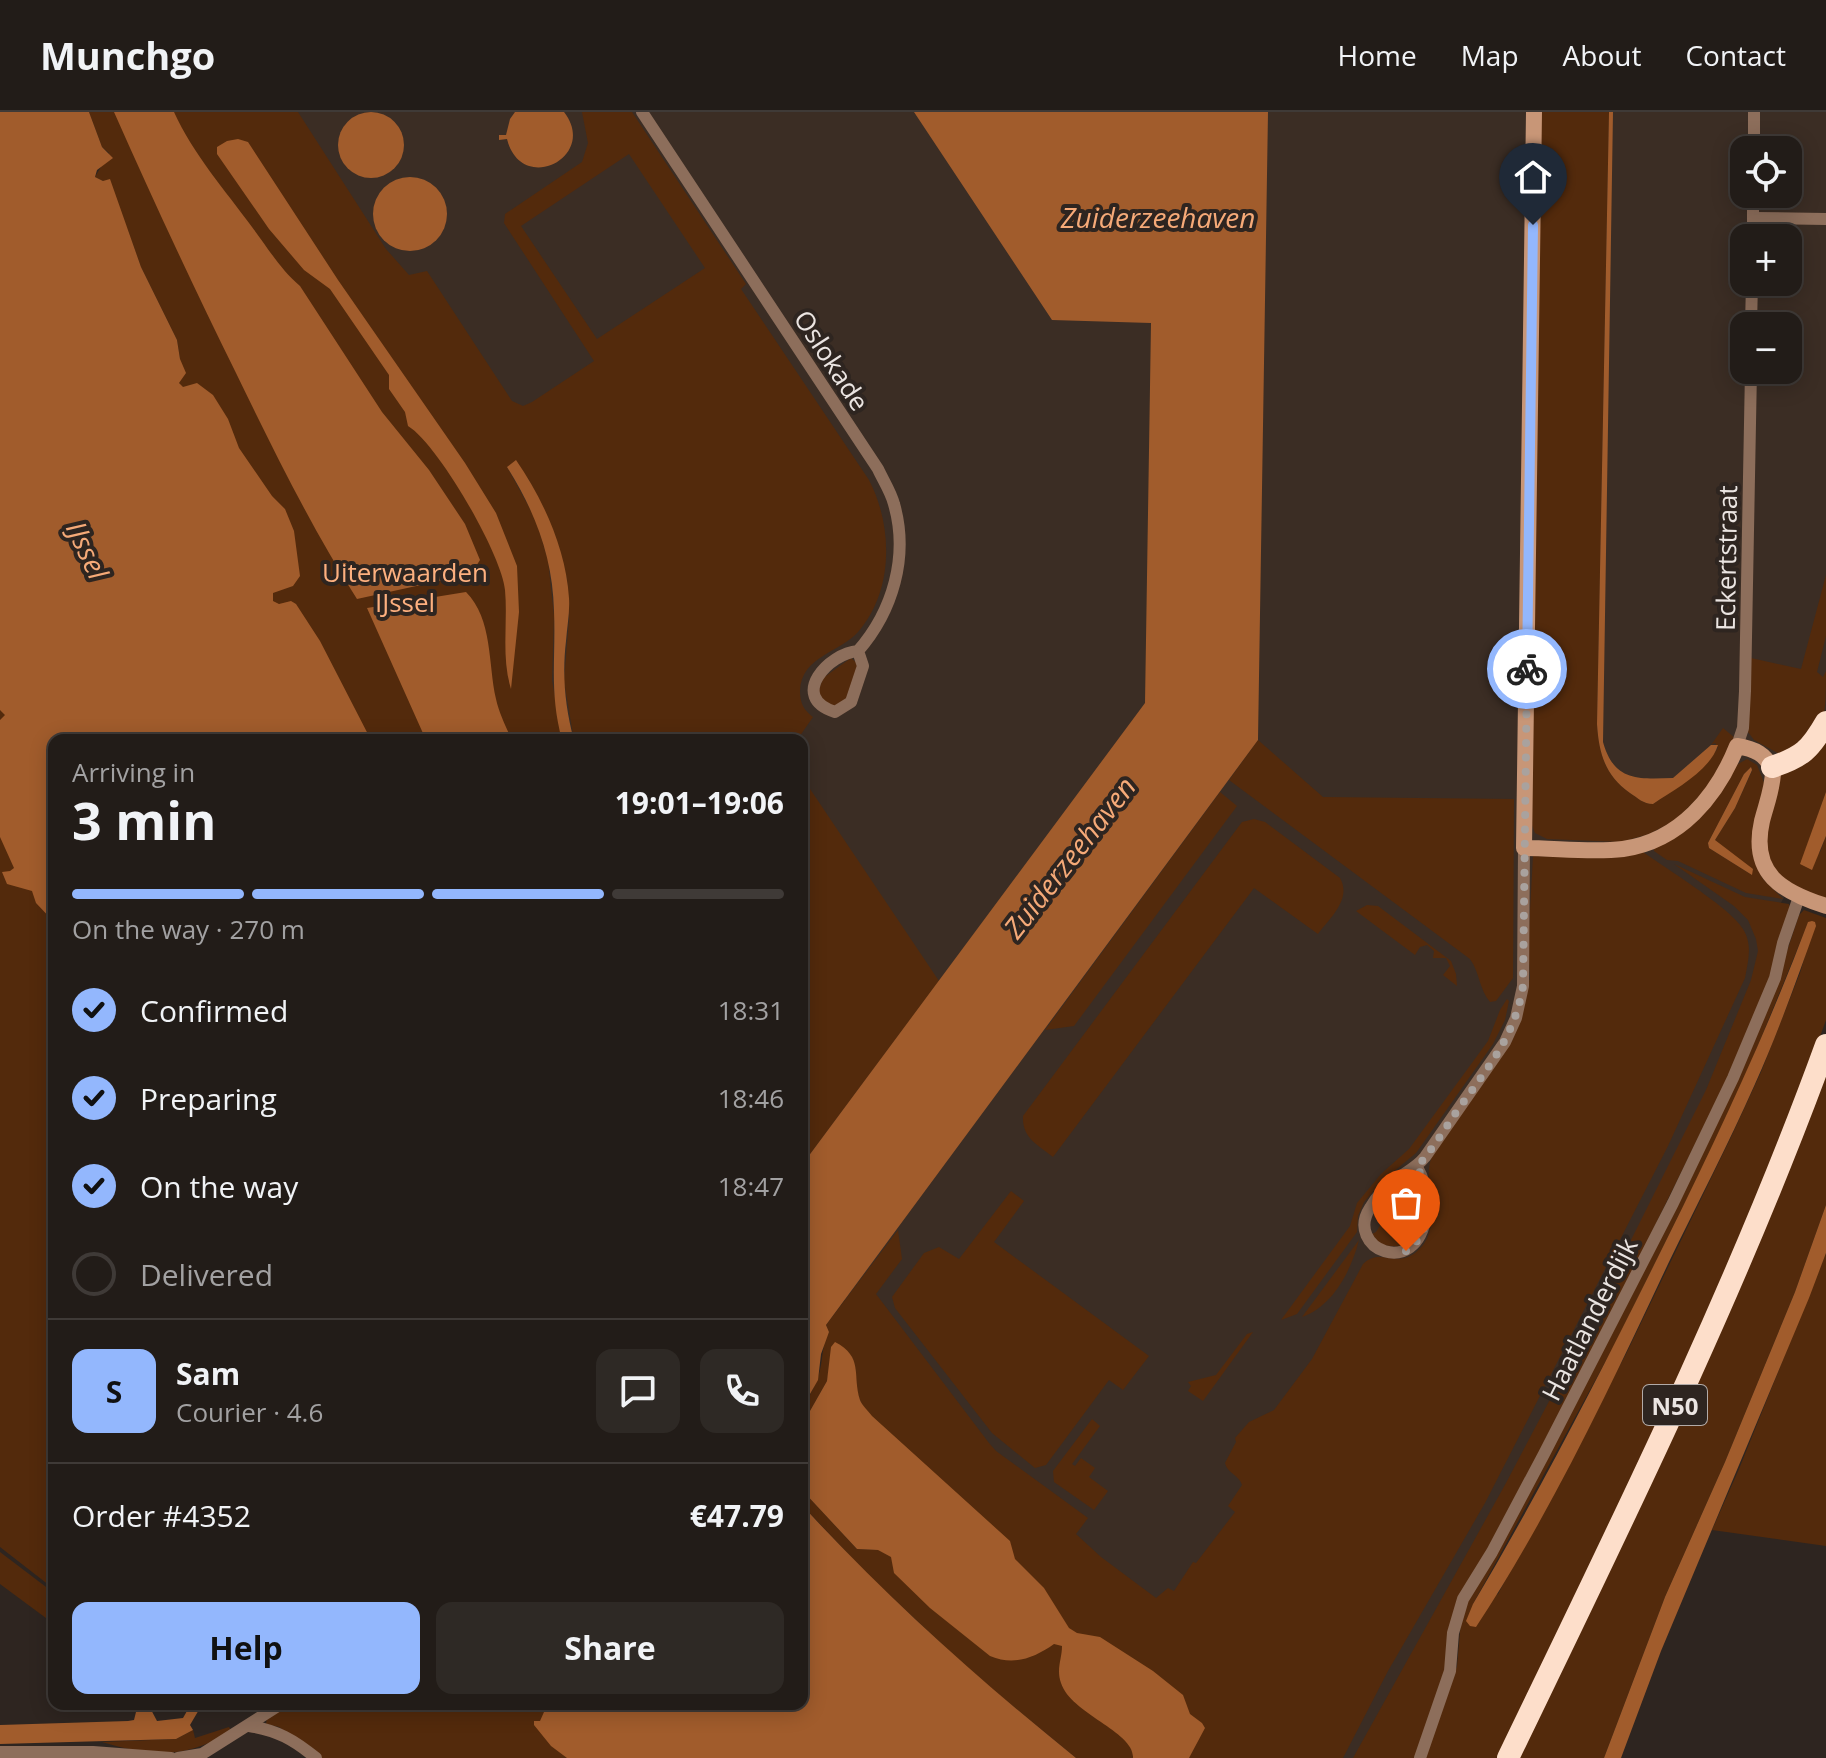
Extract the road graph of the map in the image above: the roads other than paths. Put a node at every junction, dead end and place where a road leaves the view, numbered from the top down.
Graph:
1 (642, 112) edge
2 (1534, 112) edge
3 (1754, 112) edge
4 (1754, 136) edge
5 (1753, 208) edge
6 (1753, 218) junction
7 (1826, 219) edge
8 (1753, 224) edge
9 (1751, 384) edge
10 (858, 651) junction
11 (1826, 722) edge
12 (1737, 746) junction
13 (1772, 767) junction
14 (1524, 848) junction
15 (1799, 897) junction
16 (1826, 906) edge
17 (1826, 1045) edge
18 (1417, 1167) junction
19 (272, 1710) edge
20 (249, 1726) junction
21 (0, 1752) edge
22 (171, 1758) edge
23 (178, 1758) edge
24 (316, 1758) edge
25 (1420, 1758) edge
26 (1508, 1758) edge

1 - 10 street, Oslokade
2 - 14 street
3 - 4 street
5 - 6 street
6 - 7 street
6 - 8 street
9 - 12 street, Eckertstraat
10 - 10 street, Oslokade
11 - 13 highway
12 - 13 street
12 - 14 street
13 - 15 street
14 - 18 street
15 - 16 street
15 - 25 street, Haatlanderdijk
17 - 26 highway, N50
18 - 18 street
19 - 20 street
20 - 23 street
20 - 24 street
21 - 22 street

